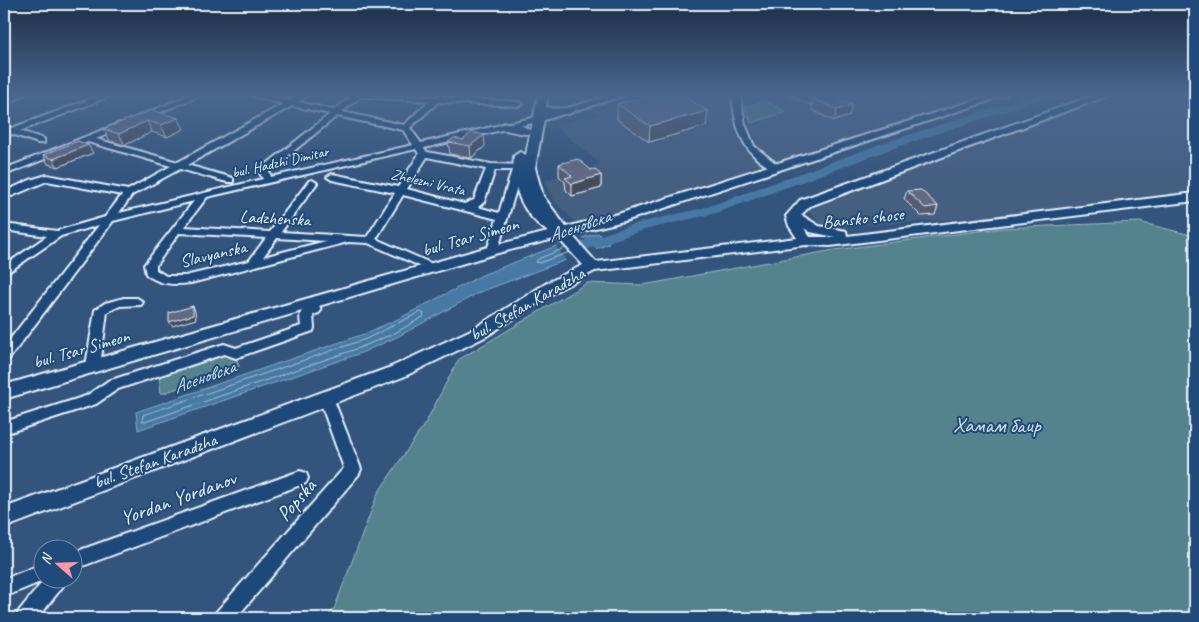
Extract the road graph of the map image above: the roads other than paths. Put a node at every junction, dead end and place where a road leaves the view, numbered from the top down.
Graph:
1 (27, 124) edge
2 (124, 124) edge
3 (253, 124) edge
4 (323, 124) edge
5 (386, 124) edge
6 (410, 124) edge
7 (526, 124) edge
8 (532, 124) edge
9 (533, 124) edge
10 (742, 124) edge
11 (910, 124) edge
12 (1023, 124) edge
13 (502, 127) joint
14 (406, 128) junction
15 (7, 131) edge
16 (87, 139) junction
17 (41, 141) dead end
18 (421, 150) junction
19 (178, 166) junction
20 (491, 167) junction
21 (518, 167) junction
22 (775, 167) junction
23 (4, 172) edge
24 (266, 176) junction
25 (332, 177) dead end
26 (230, 184) junction
27 (312, 184) dead end
28 (401, 191) junction
29 (1195, 191) edge
30 (129, 193) junction
31 (8, 194) dead end
32 (204, 195) junction
33 (1195, 197) edge
34 (464, 207) junction
35 (503, 216) junction
36 (793, 216) junction
37 (108, 219) junction
38 (4, 227) edge
39 (177, 230) junction
40 (57, 234) junction
41 (272, 235) junction
42 (565, 237) junction
43 (832, 237) junction
44 (347, 239) junction
45 (370, 240) junction
46 (806, 242) junction
47 (493, 250) junction
48 (589, 263) junction
49 (252, 264) junction
50 (433, 268) junction
51 (4, 271) edge
52 (137, 302) dead end
53 (313, 304) junction
54 (4, 356) edge
55 (92, 366) junction
56 (4, 392) edge
57 (326, 398) junction
58 (4, 428) edge
59 (300, 478) dead end
60 (4, 518) edge
61 (82, 558) edge
62 (32, 577) edge
63 (4, 588) edge
64 (48, 590) edge
65 (26, 618) edge
66 (224, 618) edge

1 - 15 street
2 - 16 street
3 - 19 street
4 - 24 street
5 - 14 street
6 - 14 street
7 - 13 main road
8 - 21 main road
9 - 42 main road
10 - 22 street
11 - 22 main road, bul. Tsar Simeon
12 - 36 main road
13 - 18 street, bul. Hadzhi Dimitar
14 - 18 street
15 - 17 street
16 - 19 street
16 - 23 street
18 - 20 street
18 - 24 street, bul. Hadzhi Dimitar
18 - 28 street
19 - 26 street
19 - 30 street
20 - 21 street
20 - 34 street, Zhelezni Vrata
21 - 35 street
21 - 42 main road
22 - 42 main road, bul. Tsar Simeon
24 - 26 street, bul. Hadzhi Dimitar
25 - 28 street, Zhelezni Vrata
26 - 32 street, bul. Hadzhi Dimitar
27 - 41 street
28 - 34 street, Zhelezni Vrata
28 - 45 street
29 - 43 main road, Bansko shose
30 - 31 street
30 - 37 street
32 - 37 street, bul. Hadzhi Dimitar
32 - 39 street, Slavyanska
33 - 43 main road, Bansko shose
34 - 35 street
35 - 47 street
36 - 43 main road
36 - 46 main road
37 - 40 street, bul. Hadzhi Dimitar
37 - 54 street
38 - 40 street, bul. Hadzhi Dimitar
39 - 41 street, Ladzhenska
39 - 49 street, Slavyanska
40 - 51 street
41 - 44 street, Ladzhenska
41 - 49 street
42 - 47 main road, bul. Tsar Simeon
42 - 48 main road
43 - 46 main road, Bansko shose
44 - 45 street, Ladzhenska
44 - 49 street, Slavyanska
45 - 50 street
46 - 48 main road, bul. Stefan Karadzha
47 - 50 main road, bul. Tsar Simeon
48 - 57 main road, bul. Stefan Karadzha
50 - 53 main road, bul. Tsar Simeon
52 - 55 street
53 - 55 main road, bul. Tsar Simeon
53 - 58 street
55 - 56 main road, bul. Tsar Simeon
57 - 60 main road, bul. Stefan Karadzha
57 - 66 street, Popska
59 - 61 street, Yordan Yordanov
62 - 63 street
64 - 65 street

